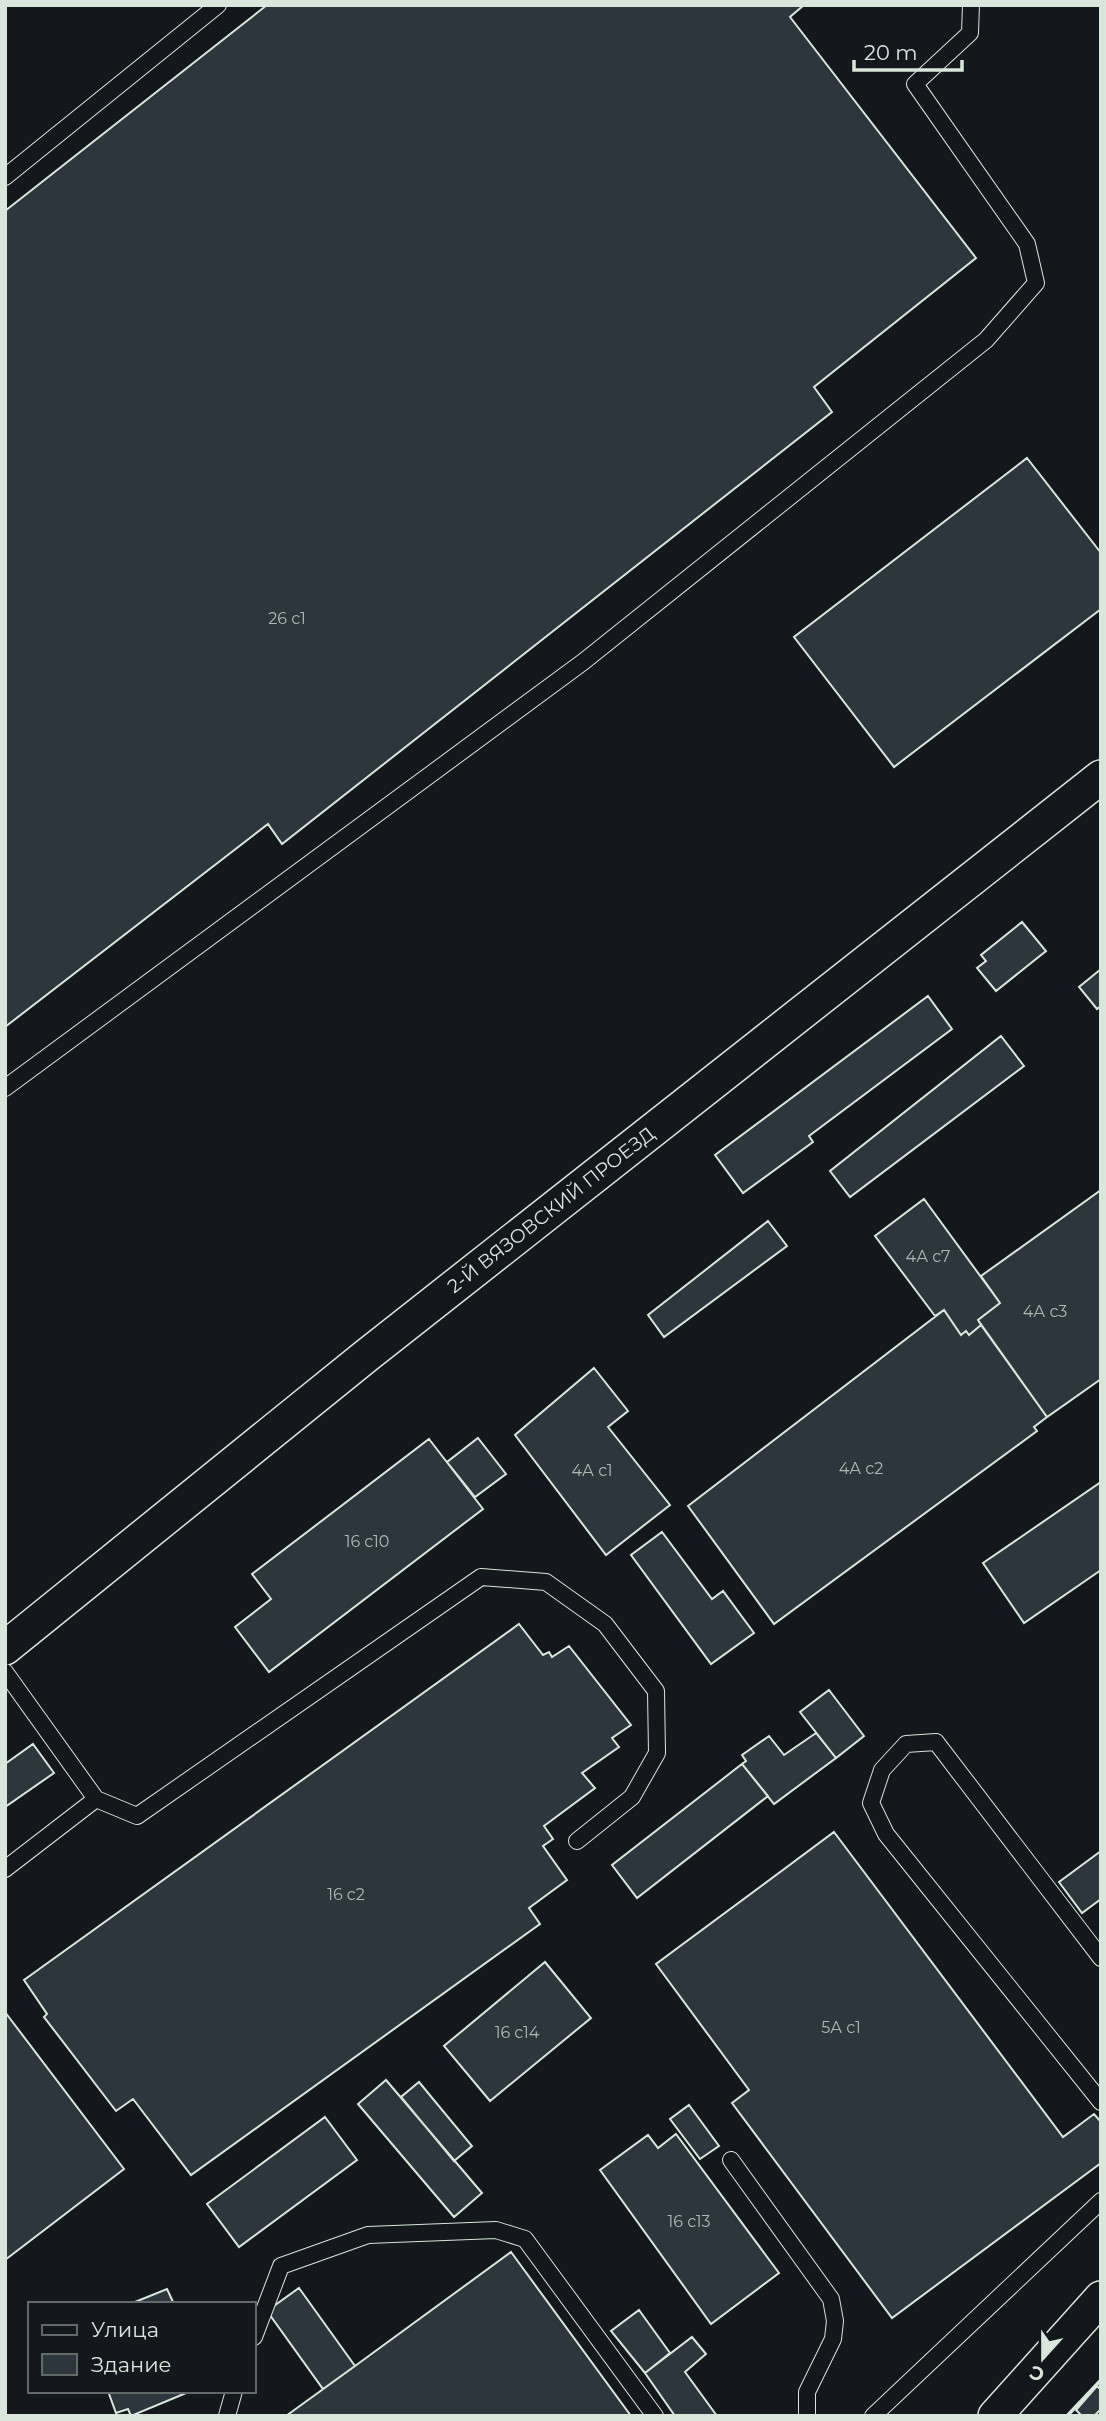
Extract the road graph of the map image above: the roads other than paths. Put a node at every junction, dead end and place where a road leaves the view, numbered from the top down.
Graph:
1 (218, 5) edge
2 (971, 5) edge
3 (5, 177) edge
4 (1101, 777) edge
5 (6, 1088) edge
6 (5, 1647) edge
7 (5, 1672) edge
8 (96, 1799) junction
9 (577, 1841) dead end
10 (5, 1869) edge
11 (1101, 1958) edge
12 (1101, 2102) edge
13 (731, 2160) dead end
14 (1101, 2201) edge
15 (1101, 2298) edge
16 (256, 2332) edge
17 (233, 2393) edge
18 (227, 2416) edge
19 (655, 2416) edge
20 (807, 2416) edge
21 (873, 2416) edge
22 (995, 2416) edge

1 - 3 lane
2 - 5 lane
4 - 6 street, 2-Й ВЯЗОВСКИЙ ПРОЕЗД
7 - 8 lane
8 - 9 lane
8 - 10 lane
11 - 12 lane
13 - 20 lane
14 - 21 lane
15 - 22 street
16 - 19 lane
17 - 18 lane

